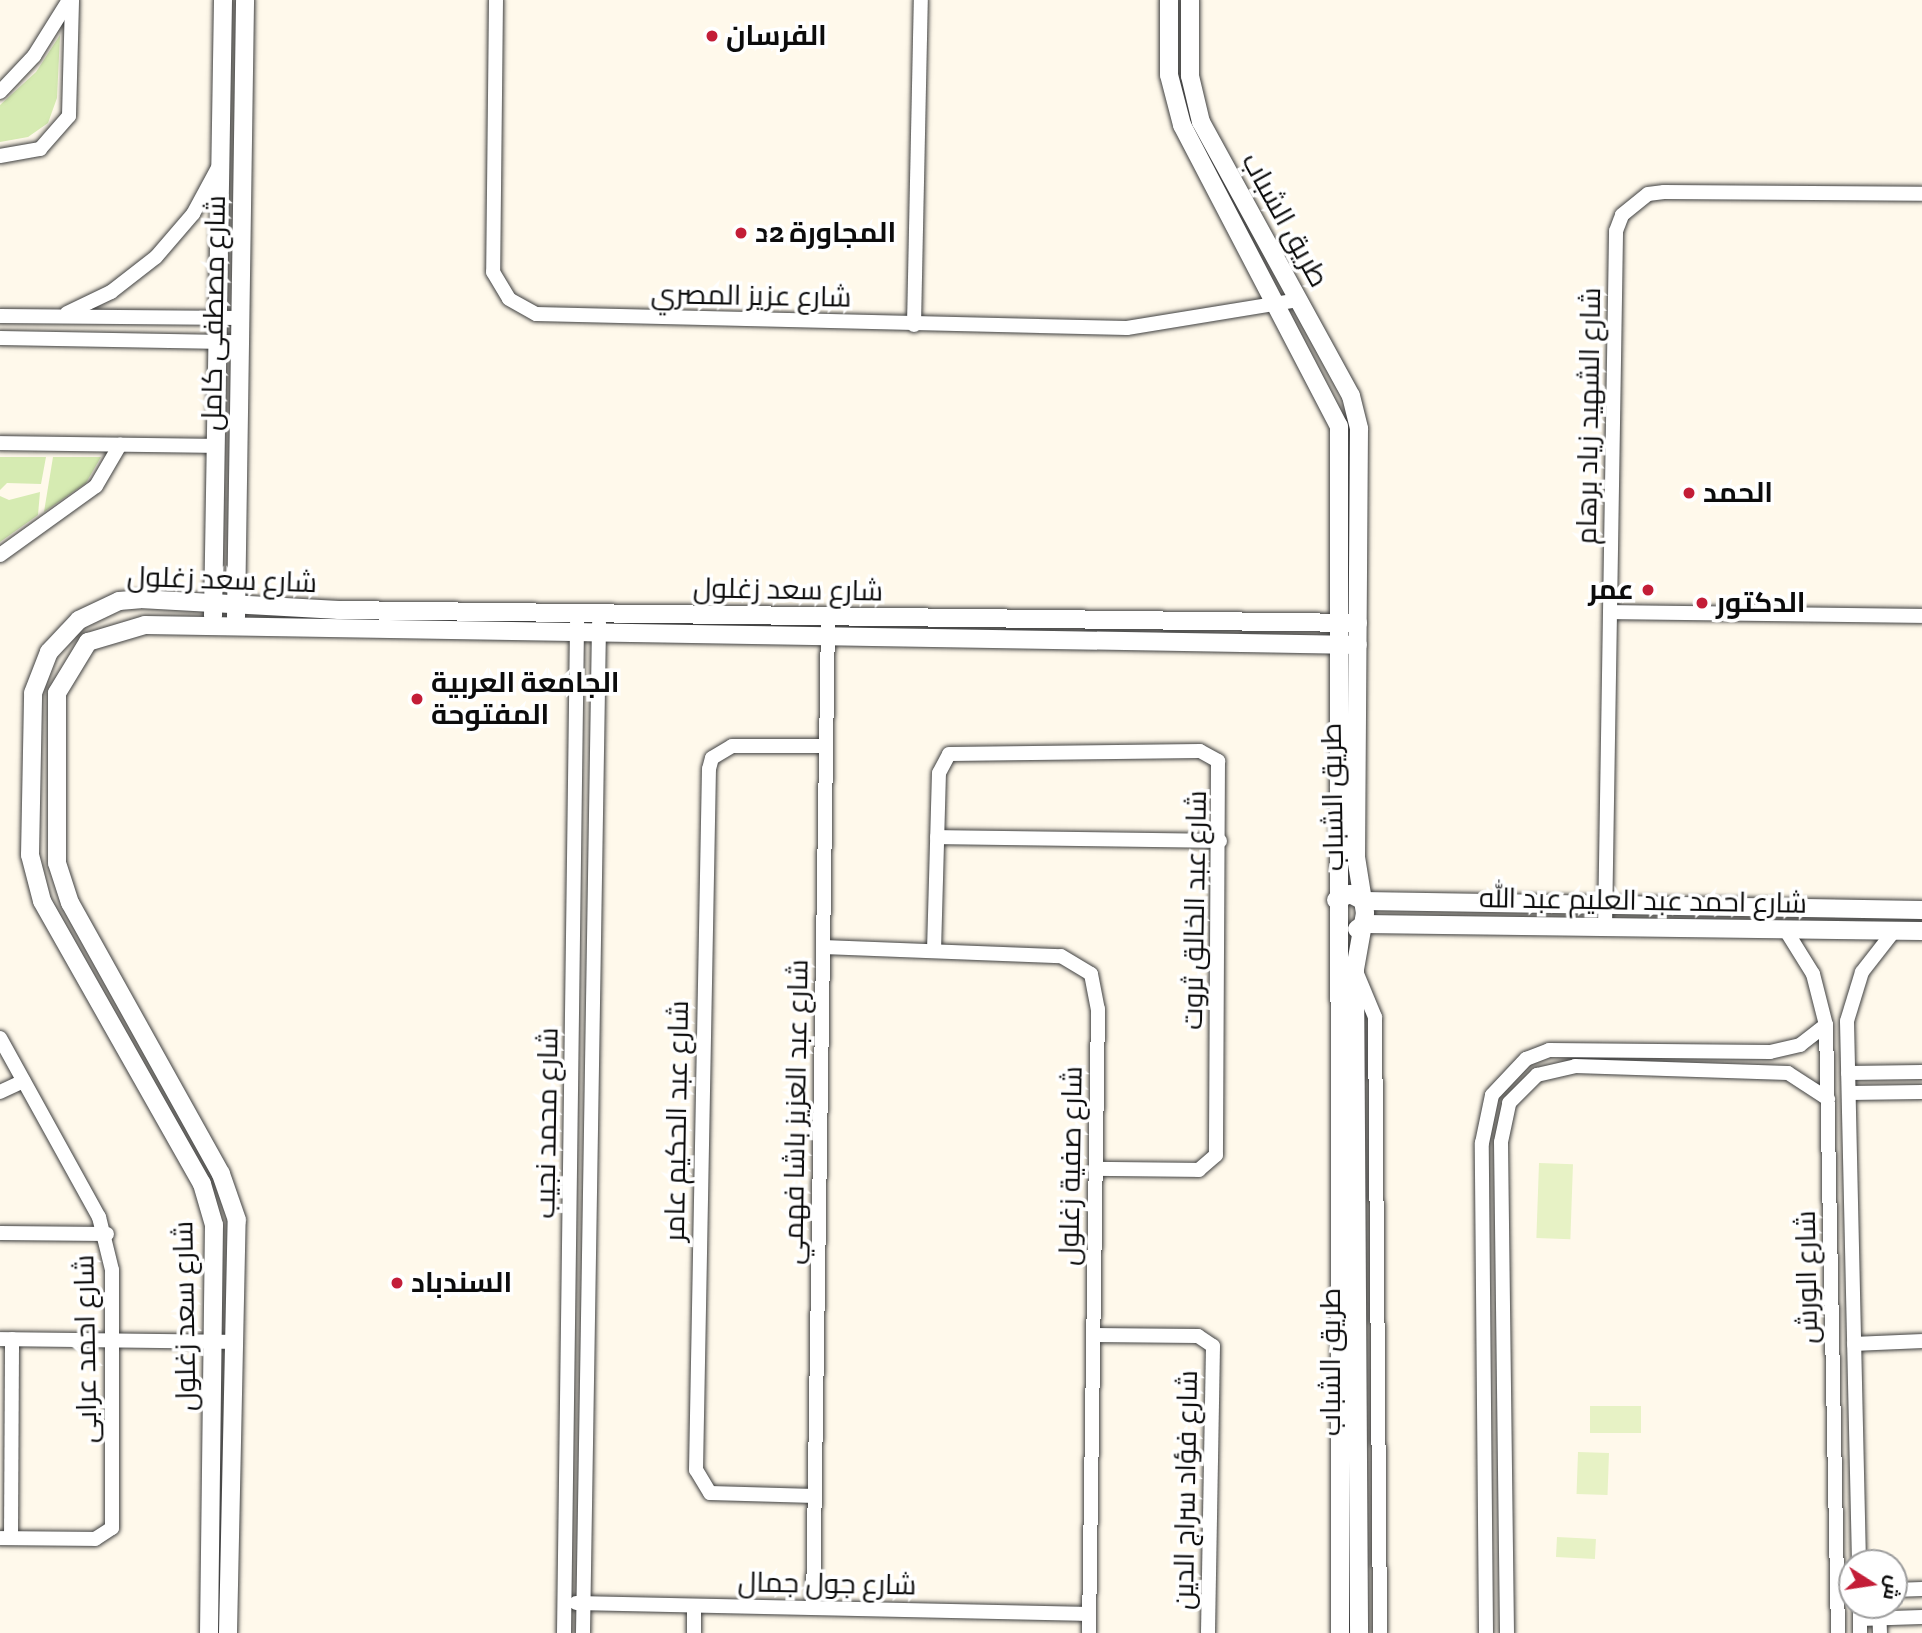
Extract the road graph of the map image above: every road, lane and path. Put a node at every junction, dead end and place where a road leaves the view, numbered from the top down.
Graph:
1 (71, 0) edge
2 (223, 0) edge
3 (245, 0) edge
4 (496, 0) edge
5 (921, 0) edge
6 (1169, 0) edge
7 (1190, 0) edge
8 (0, 92) edge
9 (0, 156) edge
10 (220, 165) junction
11 (1922, 194) edge
12 (1298, 300) junction
13 (1278, 303) junction
14 (0, 316) edge
15 (61, 316) junction
16 (218, 318) junction
17 (240, 318) junction
18 (914, 325) junction
19 (0, 338) edge
20 (217, 342) junction
21 (240, 342) junction
22 (0, 443) edge
23 (120, 444) junction
24 (216, 446) junction
25 (0, 555) edge
26 (214, 578) junction
27 (237, 579) junction
28 (213, 604) junction
29 (237, 606) junction
30 (1610, 612) junction
31 (577, 613) junction
32 (599, 614) junction
33 (1922, 616) edge
34 (828, 617) junction
35 (1339, 622) junction
36 (1358, 623) junction
37 (213, 627) junction
38 (236, 628) junction
39 (577, 634) junction
40 (598, 634) junction
41 (828, 637) junction
42 (1338, 645) junction
43 (1358, 645) junction
44 (827, 746) junction
45 (937, 837) junction
46 (1220, 841) junction
47 (1336, 900) junction
48 (1364, 901) junction
49 (1605, 905) junction
50 (1922, 910) edge
51 (1336, 924) junction
52 (1364, 924) junction
53 (1605, 927) junction
54 (574, 929) junction
55 (1785, 929) junction
56 (594, 930) junction
57 (1894, 931) junction
58 (1922, 931) edge
59 (823, 947) junction
60 (96, 948) junction
61 (934, 951) junction
62 (72, 957) junction
63 (1355, 969) junction
64 (118, 988) junction
65 (97, 1000) junction
66 (1826, 1026) junction
67 (0, 1038) edge
68 (1922, 1072) edge
69 (1848, 1073) junction
70 (24, 1081) junction
71 (0, 1092) edge
72 (1922, 1092) edge
73 (1849, 1093) junction
74 (1828, 1099) junction
75 (1095, 1169) junction
76 (1830, 1193) junction
77 (1852, 1193) junction
78 (0, 1233) edge
79 (107, 1234) junction
80 (1484, 1305) junction
81 (1504, 1305) junction
82 (1093, 1335) junction
83 (6, 1339) edge
84 (112, 1340) junction
85 (1922, 1341) edge
86 (215, 1342) junction
87 (236, 1342) junction
88 (1854, 1344) junction
89 (6, 1442) edge
90 (815, 1496) junction
91 (1485, 1523) junction
92 (1506, 1523) junction
93 (5, 1538) edge
94 (1859, 1549) edge
95 (564, 1603) junction
96 (584, 1604) junction
97 (694, 1606) junction
98 (813, 1608) junction
99 (1089, 1614) junction
100 (1486, 1628) edge
101 (1506, 1628) edge
102 (209, 1633) edge
103 (228, 1633) edge
104 (564, 1633) edge
105 (583, 1633) edge
106 (694, 1633) edge
107 (1089, 1633) edge
108 (1208, 1633) edge
109 (1340, 1633) edge
110 (1359, 1633) edge
111 (1380, 1633) edge
112 (1838, 1633) edge

1 - 8 street
1 - 9 street
2 - 10 street, شارع مصطفى كامل
3 - 17 street, شارع مصطفى كامل
4 - 18 street, شارع عزيز المصري
5 - 18 street
6 - 13 street, طريق الشباب
7 - 12 street, طريق الشباب
10 - 15 street
10 - 16 street, شارع مصطفى كامل
11 - 30 street, شارع الشهيد زياد برهام
12 - 13 street, شارع عزيز المصري
12 - 36 street, طريق الشباب
13 - 18 street, شارع عزيز المصري
13 - 35 street, طريق الشباب
14 - 15 street
15 - 16 street
16 - 17 street
16 - 20 street, شارع مصطفى كامل
17 - 21 street, شارع مصطفى كامل
19 - 20 street
20 - 21 street
20 - 24 street, شارع مصطفى كامل
21 - 27 street, شارع مصطفى كامل
22 - 23 street
23 - 24 street
23 - 25 street
24 - 26 street, شارع مصطفى كامل
26 - 27 street
26 - 28 street, شارع مصطفى كامل
27 - 29 street, شارع مصطفى كامل
28 - 29 street, شارع سعد زغلول
28 - 37 street, شارع مصطفى كامل
28 - 62 street, شارع سعد زغلول
29 - 31 street, شارع سعد زغلول
29 - 38 street, شارع مصطفى كامل
30 - 33 street
30 - 49 street, شارع الشهيد زياد برهام
31 - 32 street, شارع سعد زغلول
31 - 39 street, شارع محمد نجيب
32 - 34 street, شارع سعد زغلول
32 - 40 street, شارع محمد نجيب
34 - 35 street, شارع سعد زغلول
34 - 41 street, شارع عبد العزيز باشا فهمي
35 - 36 street, شارع سعد زغلول
35 - 42 street, طريق الشباب
36 - 43 street, طريق الشباب
37 - 38 street, شارع سعد زغلول
37 - 60 street, شارع سعد زغلول
38 - 39 street, شارع سعد زغلول
39 - 40 street, شارع سعد زغلول
39 - 54 street, شارع محمد نجيب
40 - 41 street, شارع سعد زغلول
40 - 56 street, شارع محمد نجيب
41 - 42 street, شارع سعد زغلول
41 - 44 street, شارع عبد العزيز باشا فهمي
42 - 43 street, شارع سعد زغلول
42 - 47 street, طريق الشباب
43 - 48 street, طريق الشباب
44 - 59 street, شارع عبد العزيز باشا فهمي
44 - 90 street, شارع عبد الحكيم عامر
45 - 46 street
45 - 46 street, شارع عبد الخالق ثروت
45 - 61 street, شارع عبد الخالق ثروت
46 - 75 street, شارع عبد الخالق ثروت
47 - 48 street
47 - 51 street, طريق الشباب
48 - 49 street, شارع احمد عبد العليم عبد الله
48 - 52 street, طريق الشباب
49 - 50 street, شارع احمد عبد العليم عبد الله
49 - 53 street, شارع الشهيد زياد برهام
51 - 52 street
51 - 109 street, طريق الشباب
52 - 53 street, شارع احمد عبد العليم عبد الله
52 - 63 street, طريق الشباب
53 - 55 street, شارع احمد عبد العليم عبد الله
54 - 56 street
54 - 95 street, شارع محمد نجيب
55 - 57 street, شارع احمد عبد العليم عبد الله
55 - 66 street, شارع الورش
56 - 96 street, شارع محمد نجيب
57 - 58 street, شارع احمد عبد العليم عبد الله
57 - 69 street, شارع الورش
59 - 61 street, شارع صفية زغلول
59 - 90 street, شارع عبد العزيز باشا فهمي
60 - 62 street
60 - 64 street, شارع سعد زغلول
61 - 75 street, شارع صفية زغلول
62 - 65 street, شارع سعد زغلول
63 - 110 street, طريق الشباب
63 - 111 street
64 - 65 street
64 - 87 street, شارع سعد زغلول
65 - 86 street, شارع سعد زغلول
66 - 74 street, شارع الورش
66 - 80 street
67 - 70 street, شارع احمد عرابى
68 - 69 street
69 - 73 street, شارع الورش
70 - 71 street
70 - 79 street, شارع احمد عرابى
72 - 73 street
73 - 77 street, شارع الورش
74 - 76 street, شارع الورش
74 - 81 street
75 - 82 street, شارع صفية زغلول
76 - 77 street
76 - 112 street, شارع الورش
77 - 88 street, شارع الورش
78 - 79 street
79 - 84 street, شارع احمد عرابى
80 - 81 street
80 - 91 street
81 - 92 street
82 - 99 street, شارع صفية زغلول
82 - 108 street, شارع فؤاد سراج الدين
83 - 84 street
83 - 89 street
84 - 86 street
84 - 93 street, شارع احمد عرابى
85 - 88 street
86 - 87 street
86 - 102 street, شارع سعد زغلول
87 - 103 street, شارع سعد زغلول
88 - 94 street, شارع الورش
89 - 93 street
90 - 98 street, شارع عبد العزيز باشا فهمي
91 - 92 street
91 - 100 street
92 - 101 street
95 - 96 street, شارع جول جمال
95 - 104 street, شارع محمد نجيب
96 - 97 street, شارع جول جمال
96 - 105 street, شارع محمد نجيب
97 - 98 street, شارع جول جمال
97 - 106 street
98 - 99 street, شارع جول جمال
99 - 107 street, شارع صفية زغلول
100 - 101 street

